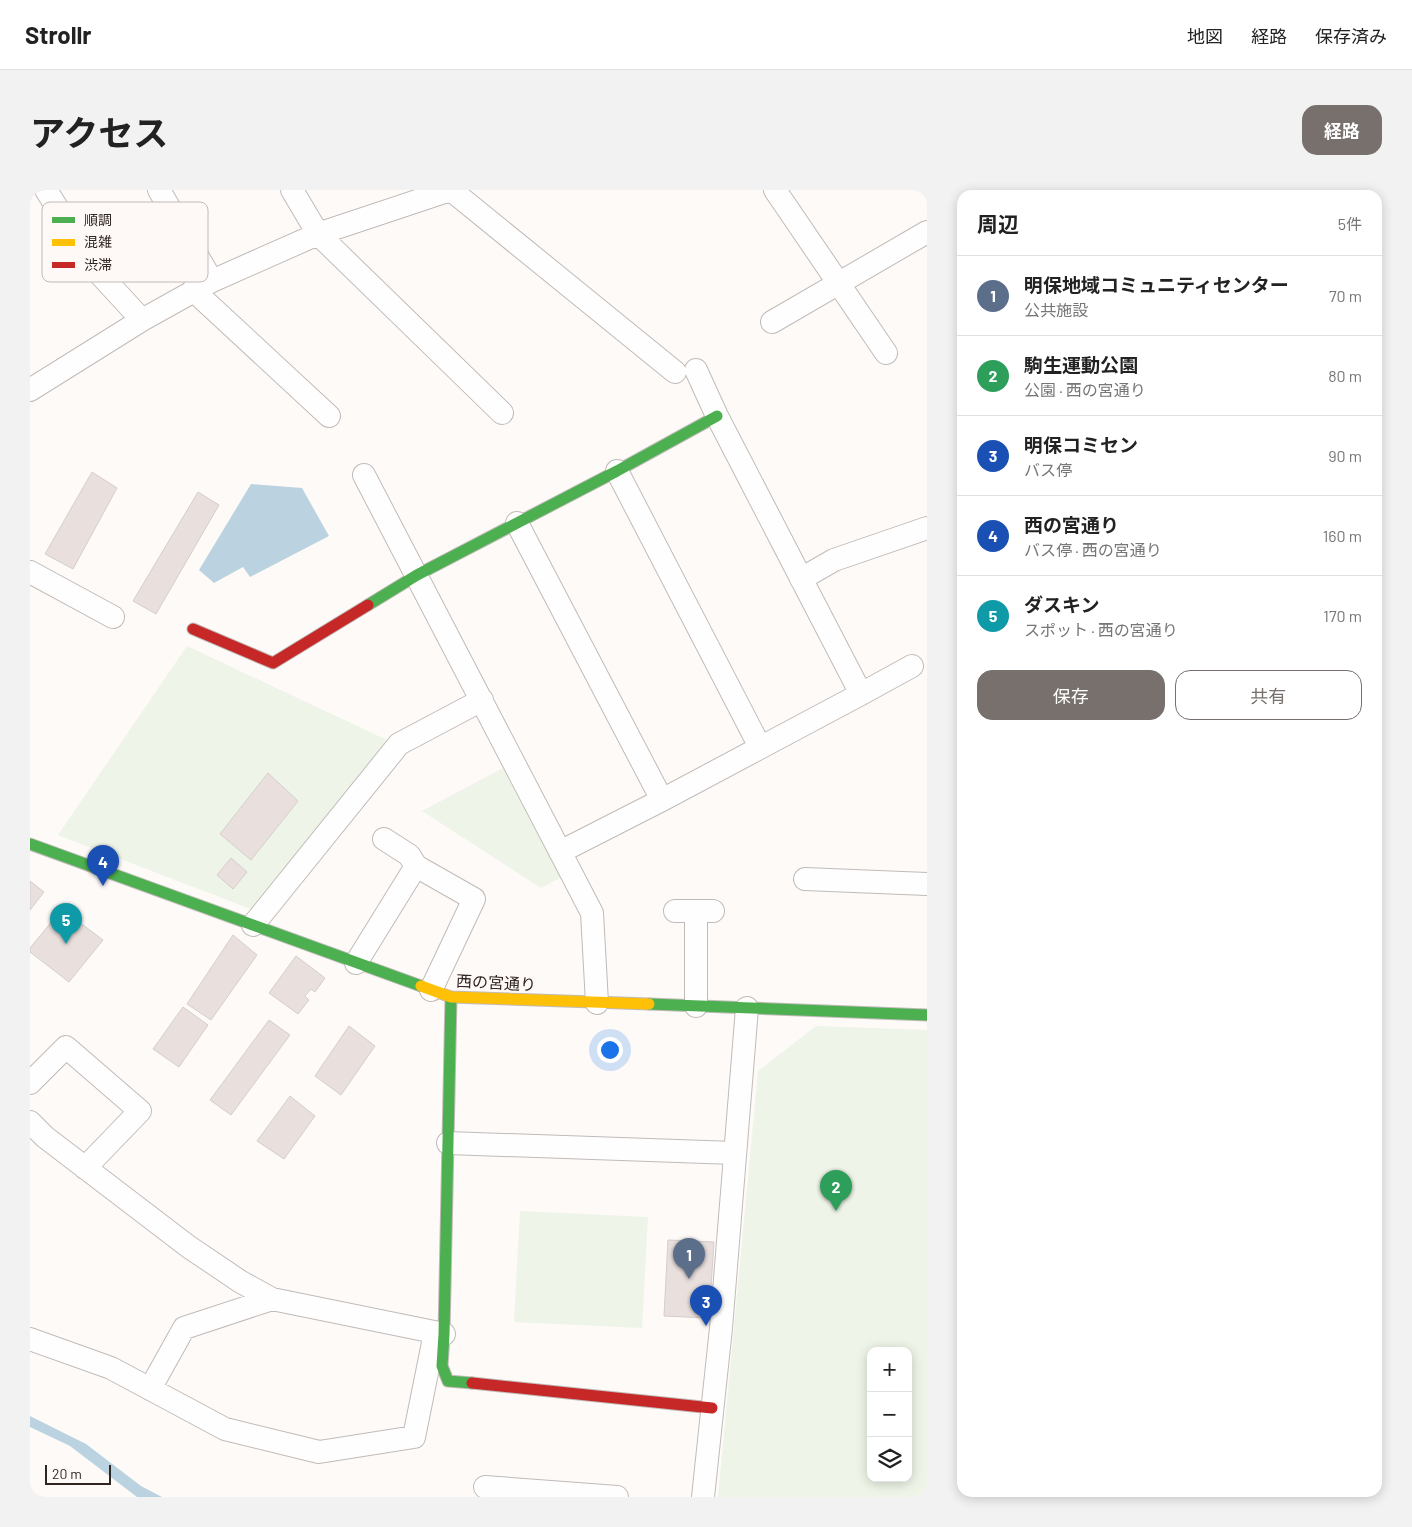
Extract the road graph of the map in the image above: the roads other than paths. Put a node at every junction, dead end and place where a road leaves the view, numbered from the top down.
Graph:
1 (34, 190) edge
2 (46, 190) edge
3 (159, 190) edge
4 (292, 190) edge
5 (451, 190) edge
6 (774, 190) edge
7 (30, 192) edge
8 (412, 196) edge
9 (54, 202) edge
10 (164, 202) edge
11 (927, 232) edge
12 (318, 234) junction
13 (107, 282) edge
14 (201, 282) edge
15 (838, 284) junction
16 (202, 285) junction
17 (142, 320) junction
18 (772, 322) dead end
19 (886, 353) dead end
20 (30, 390) edge
21 (502, 413) dead end
22 (329, 416) dead end
23 (717, 416) junction
24 (617, 471) junction
25 (364, 474) dead end
26 (518, 523) junction
27 (927, 528) edge
28 (30, 572) edge
29 (417, 575) junction
30 (801, 579) junction
31 (114, 617) dead end
32 (193, 629) dead end
33 (912, 666) dead end
34 (861, 694) junction
35 (482, 700) junction
36 (760, 747) junction
37 (662, 800) junction
38 (384, 839) dead end
39 (30, 844) edge
40 (560, 852) junction
41 (416, 866) junction
42 (805, 879) dead end
43 (927, 884) edge
44 (694, 911) dead end
45 (253, 925) junction
46 (356, 963) junction
47 (441, 994) junction
48 (597, 1002) junction
49 (696, 1006) junction
50 (748, 1008) junction
51 (927, 1015) edge
52 (30, 1083) edge
53 (30, 1122) edge
54 (448, 1143) junction
55 (734, 1153) junction
56 (85, 1168) junction
57 (272, 1298) junction
58 (440, 1334) junction
59 (30, 1339) edge
60 (150, 1389) junction
61 (712, 1408) junction
62 (485, 1486) dead end
63 (617, 1497) edge
64 (703, 1497) edge

1 - 7 street
2 - 9 street
3 - 10 street
4 - 12 street
5 - 8 street
5 - 23 street
6 - 15 street
8 - 12 street
11 - 15 street
12 - 16 street
12 - 21 street
13 - 17 street
14 - 16 street
15 - 18 street
15 - 19 street
16 - 17 street
16 - 22 street
17 - 20 street
23 - 24 street
23 - 30 street
24 - 26 street
24 - 36 street
25 - 29 street
26 - 29 street
26 - 37 street
27 - 30 street
28 - 31 street
29 - 32 street
29 - 35 street
30 - 34 street
33 - 34 street
34 - 36 street
35 - 40 street
35 - 45 street
36 - 37 street
37 - 40 street
38 - 41 street
39 - 45 street, 西の宮通り
40 - 48 street
41 - 46 street
41 - 47 street
42 - 43 street
44 - 49 street
45 - 46 street, 西の宮通り
46 - 47 street, 西の宮通り
47 - 48 street, 西の宮通り
47 - 54 street
48 - 49 street, 西の宮通り
49 - 50 street, 西の宮通り
50 - 51 street, 西の宮通り
50 - 55 street
52 - 56 street
53 - 56 street
54 - 55 street
54 - 58 street
55 - 61 street
56 - 57 street
57 - 58 street
57 - 60 street
58 - 60 street
58 - 61 street
59 - 60 street
61 - 64 street
62 - 63 street

